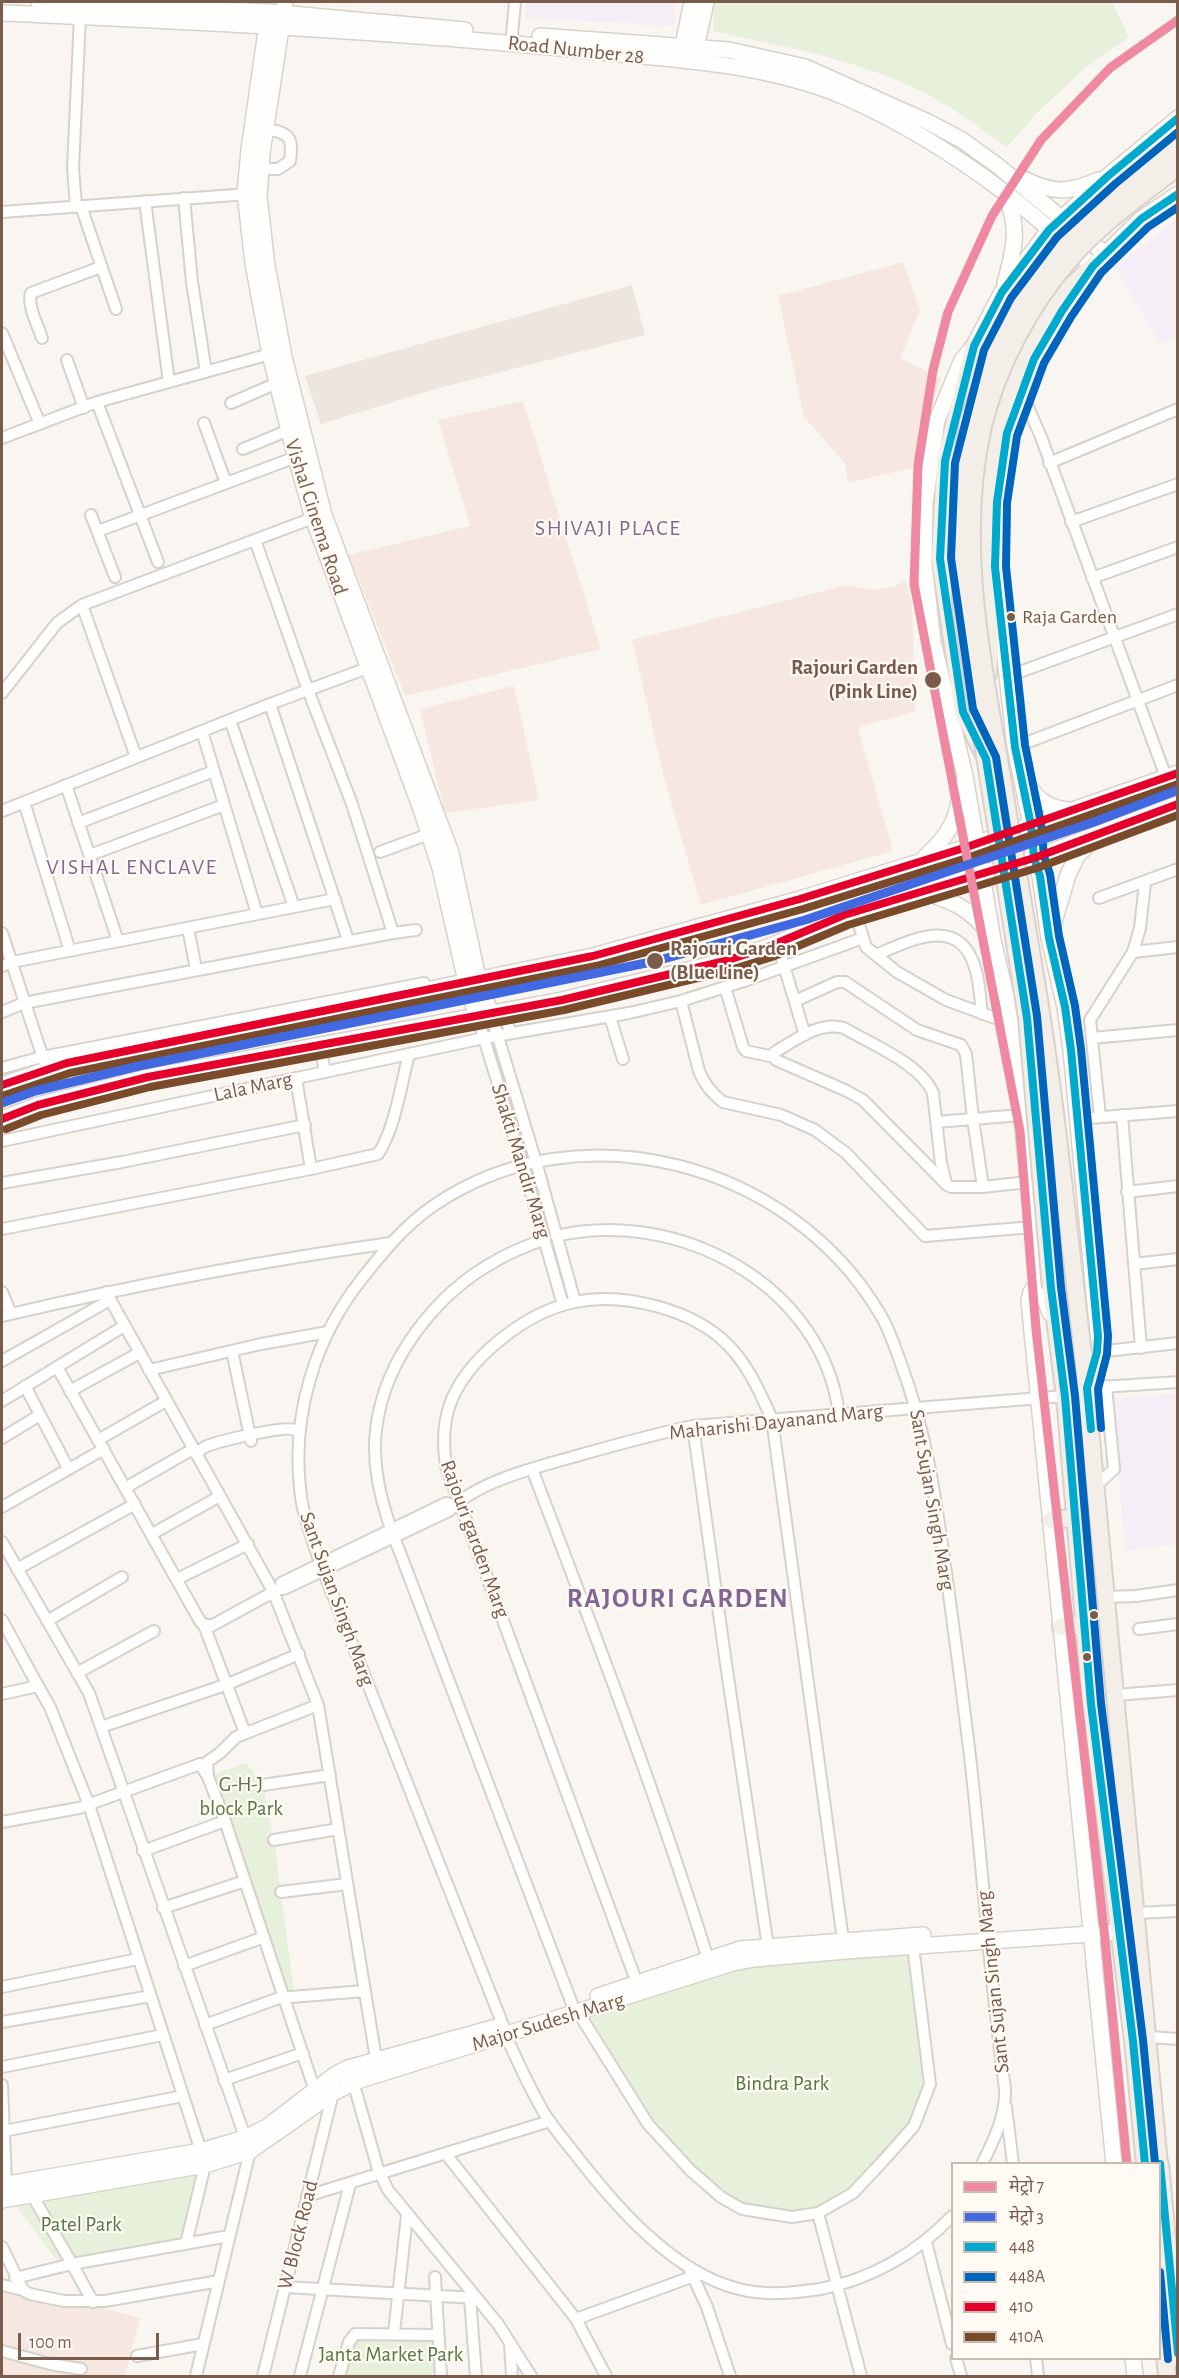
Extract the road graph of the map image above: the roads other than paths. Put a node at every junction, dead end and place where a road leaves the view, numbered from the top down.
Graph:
1 (39, 2) edge
2 (514, 2) edge
3 (692, 2) edge
4 (706, 2) edge
5 (178, 5) edge
6 (2, 13) edge
7 (276, 14) edge
8 (80, 17) junction
9 (512, 34) junction
10 (688, 54) junction
11 (1178, 118) edge
12 (924, 128) junction
13 (266, 129) junction
14 (1178, 148) edge
15 (998, 166) junction
16 (1178, 167) edge
17 (261, 169) junction
18 (1108, 176) junction
19 (1004, 193) junction
20 (1178, 194) edge
21 (252, 195) junction
22 (184, 198) junction
23 (145, 201) junction
24 (79, 206) junction
25 (2, 212) edge
26 (1063, 219) junction
27 (1049, 230) junction
28 (1099, 260) junction
29 (101, 267) junction
30 (1002, 291) junction
31 (116, 309) dead end
32 (2, 333) edge
33 (42, 338) dead end
34 (974, 346) junction
35 (270, 354) junction
36 (67, 360) dead end
37 (206, 372) junction
38 (169, 382) junction
39 (278, 383) junction
40 (1021, 391) junction
41 (97, 402) junction
42 (231, 403) dead end
43 (84, 408) junction
44 (1178, 409) edge
45 (204, 423) dead end
46 (40, 424) junction
47 (289, 430) junction
48 (2, 438) edge
49 (243, 449) dead end
50 (298, 449) junction
51 (1048, 463) junction
52 (226, 483) junction
53 (1178, 484) edge
54 (91, 515) dead end
55 (140, 515) junction
56 (319, 517) junction
57 (1071, 522) junction
58 (98, 531) junction
59 (255, 540) junction
60 (1178, 547) edge
61 (158, 562) dead end
62 (115, 577) dead end
63 (1092, 578) junction
64 (82, 605) junction
65 (1178, 614) edge
66 (1114, 637) junction
67 (373, 666) junction
68 (1006, 677) junction
69 (1178, 685) edge
70 (987, 687) junction
71 (2, 690) edge
72 (308, 690) junction
73 (1138, 700) junction
74 (270, 704) junction
75 (230, 720) junction
76 (202, 731) junction
77 (1015, 747) junction
78 (136, 758) junction
79 (986, 759) junction
80 (962, 766) junction
81 (1019, 769) junction
82 (214, 771) junction
83 (1172, 775) edge
84 (66, 785) junction
85 (24, 802) junction
86 (1178, 804) edge
87 (224, 805) junction
88 (428, 807) junction
89 (1072, 810) junction
90 (2, 811) edge
91 (78, 823) junction
92 (1031, 825) junction
93 (429, 834) junction
94 (1098, 834) junction
95 (976, 844) junction
96 (380, 852) dead end
97 (90, 855) junction
98 (1034, 858) junction
99 (921, 861) junction
100 (1178, 869) edge
101 (982, 873) junction
102 (1145, 883) junction
103 (921, 891) junction
104 (1100, 898) dead end
105 (335, 899) junction
106 (294, 907) junction
107 (855, 912) junction
108 (257, 914) junction
109 (188, 928) junction
110 (416, 930) dead end
111 (2, 933) edge
112 (393, 933) junction
113 (863, 938) junction
114 (1049, 939) junction
115 (348, 940) junction
116 (993, 940) junction
117 (118, 941) junction
118 (777, 943) junction
119 (1178, 947) edge
120 (70, 951) junction
121 (1133, 952) junction
122 (876, 955) junction
123 (7, 964) edge
124 (784, 965) junction
125 (196, 969) junction
126 (472, 979) junction
127 (725, 987) junction
128 (681, 1001) junction
129 (795, 1001) junction
130 (24, 1003) junction
131 (1065, 1007) junction
132 (2, 1012) edge
133 (491, 1014) junction
134 (982, 1014) junction
135 (610, 1017) junction
136 (1011, 1017) junction
137 (1178, 1030) edge
138 (510, 1033) junction
139 (498, 1035) junction
140 (806, 1035) junction
141 (484, 1038) junction
142 (1092, 1038) junction
143 (320, 1045) junction
144 (409, 1054) junction
145 (774, 1058) junction
146 (623, 1059) dead end
147 (45, 1063) junction
148 (2, 1068) edge
149 (325, 1072) junction
150 (296, 1078) junction
151 (2, 1085) edge
152 (1178, 1111) edge
153 (1021, 1115) junction
154 (1122, 1115) junction
155 (1100, 1117) junction
156 (2, 1119) edge
157 (973, 1119) junction
158 (1078, 1119) junction
159 (936, 1122) junction
160 (305, 1125) junction
161 (2, 1141) edge
162 (536, 1162) junction
163 (523, 1165) junction
164 (311, 1168) junction
165 (1028, 1182) junction
166 (2, 1183) edge
167 (946, 1183) junction
168 (1178, 1186) edge
169 (982, 1187) junction
170 (1127, 1192) junction
171 (1033, 1227) junction
172 (2, 1229) edge
173 (556, 1236) junction
174 (545, 1239) junction
175 (391, 1243) junction
176 (1178, 1259) edge
177 (1134, 1264) junction
178 (1045, 1285) junction
179 (2, 1292) edge
180 (108, 1296) junction
181 (575, 1302) junction
182 (563, 1305) junction
183 (6, 1315) edge
184 (124, 1326) junction
185 (328, 1332) junction
186 (1178, 1342) edge
187 (1141, 1348) junction
188 (231, 1350) junction
189 (139, 1353) junction
190 (1090, 1353) junction
191 (2, 1361) edge
192 (57, 1367) junction
193 (149, 1370) junction
194 (1178, 1382) edge
195 (25, 1386) junction
196 (1106, 1386) junction
197 (1087, 1388) junction
198 (70, 1391) junction
199 (1065, 1396) junction
200 (1039, 1398) junction
201 (2, 1401) edge
202 (166, 1401) junction
203 (918, 1408) junction
204 (40, 1415) junction
205 (839, 1415) junction
206 (772, 1419) junction
207 (693, 1425) junction
208 (297, 1429) junction
209 (2, 1438) edge
210 (251, 1438) junction
211 (101, 1445) junction
212 (196, 1451) junction
213 (68, 1468) junction
214 (532, 1469) junction
215 (1096, 1486) junction
216 (125, 1488) junction
217 (220, 1496) junction
218 (457, 1503) junction
219 (135, 1504) junction
220 (2, 1507) edge
221 (1075, 1518) junction
222 (1051, 1520) junction
223 (392, 1532) junction
224 (152, 1534) junction
225 (2, 1542) edge
226 (248, 1544) junction
227 (321, 1567) junction
228 (17, 1569) junction
229 (122, 1577) dead end
230 (177, 1579) junction
231 (276, 1590) junction
232 (1178, 1590) edge
233 (1107, 1598) junction
234 (2, 1620) edge
235 (47, 1621) junction
236 (1084, 1624) junction
237 (1178, 1624) edge
238 (204, 1625) junction
239 (1061, 1627) junction
240 (1139, 1629) dead end
241 (154, 1631) dead end
242 (299, 1654) junction
243 (77, 1673) junction
244 (228, 1684) junction
245 (38, 1686) junction
246 (1178, 1692) edge
247 (2, 1694) edge
248 (1116, 1698) junction
249 (318, 1705) junction
250 (101, 1727) junction
251 (245, 1733) junction
252 (330, 1775) junction
253 (208, 1777) junction
254 (263, 1785) dead end
255 (123, 1794) junction
256 (89, 1805) junction
257 (225, 1821) junction
258 (2, 1822) edge
259 (338, 1829) junction
260 (274, 1840) dead end
261 (143, 1851) junction
262 (245, 1881) junction
263 (347, 1884) junction
264 (282, 1892) dead end
265 (164, 1908) junction
266 (1178, 1911) edge
267 (1136, 1913) junction
268 (1119, 1928) junction
269 (1091, 1929) junction
270 (987, 1936) junction
271 (264, 1937) junction
272 (843, 1940) junction
273 (913, 1946) junction
274 (768, 1947) junction
275 (742, 1955) junction
276 (138, 1959) junction
277 (708, 1959) junction
278 (184, 1966) junction
279 (637, 1983) junction
280 (2, 1987) edge
281 (364, 1991) junction
282 (151, 1996) junction
283 (284, 1998) junction
284 (575, 2008) junction
285 (2, 2022) edge
286 (205, 2025) junction
287 (504, 2030) junction
288 (163, 2035) junction
289 (1148, 2037) junction
290 (1178, 2039) edge
291 (303, 2053) junction
292 (2, 2067) edge
293 (377, 2067) junction
294 (351, 2075) junction
295 (224, 2080) junction
296 (2, 2085) edge
297 (315, 2091) junction
298 (333, 2092) junction
299 (183, 2096) junction
300 (1005, 2101) junction
301 (550, 2121) junction
302 (4, 2131) junction
303 (248, 2145) junction
304 (446, 2154) junction
305 (203, 2158) junction
306 (983, 2162) edge
307 (1013, 2162) edge
308 (1114, 2162) edge
309 (1145, 2162) edge
310 (1160, 2162) edge
311 (380, 2174) junction
312 (1161, 2175) edge
313 (4, 2184) edge
314 (350, 2184) junction
315 (32, 2195) junction
316 (307, 2196) junction
317 (2, 2200) edge
318 (818, 2213) junction
319 (407, 2215) junction
320 (951, 2217) edge
321 (229, 2236) junction
322 (926, 2242) junction
323 (186, 2244) junction
324 (2, 2247) edge
325 (72, 2264) junction
326 (687, 2266) junction
327 (694, 2276) junction
328 (435, 2277) dead end
329 (15, 2278) junction
330 (219, 2281) junction
331 (2, 2285) edge
332 (837, 2286) junction
333 (285, 2287) junction
334 (23, 2290) junction
335 (321, 2290) junction
336 (399, 2295) junction
337 (436, 2297) junction
338 (473, 2298) junction
339 (93, 2302) junction
340 (1161, 2313) edge
341 (576, 2319) junction
342 (394, 2333) junction
343 (438, 2334) junction
344 (951, 2340) edge
345 (510, 2342) junction
346 (203, 2344) junction
347 (2, 2351) edge
348 (137, 2356) dead end
349 (1178, 2358) edge
350 (957, 2360) edge
351 (1036, 2360) edge
352 (1133, 2360) edge
353 (81, 2369) dead end
354 (196, 2376) edge
355 (262, 2376) edge
356 (300, 2376) edge
357 (339, 2376) edge
358 (441, 2376) edge
359 (476, 2376) edge
360 (512, 2376) edge
361 (531, 2376) edge
362 (606, 2376) edge
363 (730, 2376) edge
364 (861, 2376) edge
365 (961, 2376) edge
366 (1038, 2376) edge
367 (1135, 2376) edge
368 (1167, 2376) edge

1 - 5 street, Road Number 28
2 - 9 street
3 - 10 street
4 - 10 street
5 - 7 street, Road Number 28
6 - 8 street, Road Number 28
7 - 8 street, Road Number 28
7 - 9 street, Road Number 28
7 - 10 street, Road Number 28
7 - 13 street, Vishal Cinema Road
7 - 21 street, Vishal Cinema Road
8 - 24 street
9 - 10 street, Road Number 28
10 - 12 street, Road Number 28
10 - 12 street, Road Number 28
11 - 18 street
12 - 15 street
12 - 19 street, Road Number 28
13 - 17 street, Vishal Cinema Road
13 - 17 street
14 - 79 main road, bridge
15 - 18 street
15 - 26 street
16 - 70 main road, bridge
17 - 21 street, Vishal Cinema Road
18 - 26 street
19 - 27 street, Road Number 28
19 - 30 street
20 - 28 street
21 - 22 street
21 - 35 street, Vishal Cinema Road
21 - 50 street, Vishal Cinema Road
22 - 23 street
22 - 37 street
23 - 24 street
23 - 38 street
24 - 25 street
24 - 29 street
26 - 27 street
26 - 28 street
27 - 28 street, Road Number 28
27 - 30 street
28 - 40 street
28 - 70 main road, bridge
29 - 31 street
29 - 33 street
30 - 34 street
32 - 46 street
34 - 79 main road, bridge
34 - 80 street
35 - 37 street
35 - 39 street, Vishal Cinema Road
36 - 43 street
37 - 38 street
38 - 41 street
39 - 42 street
39 - 47 street, Vishal Cinema Road
40 - 51 street
40 - 68 street
41 - 43 street
41 - 55 street
43 - 46 street
44 - 51 street
45 - 52 street
46 - 48 street
47 - 49 street
47 - 50 street, Vishal Cinema Road
50 - 52 street
50 - 56 street, Vishal Cinema Road
51 - 57 street
52 - 55 street
53 - 57 street
54 - 58 street
55 - 58 street
55 - 61 street
56 - 59 street
56 - 67 street, Vishal Cinema Road
57 - 63 street
58 - 62 street
59 - 64 street
59 - 72 street
60 - 63 street
63 - 66 street
64 - 71 street
64 - 78 street
65 - 66 street
66 - 68 street
66 - 73 street
67 - 72 street
67 - 88 street, Vishal Cinema Road
68 - 77 street
69 - 73 street
70 - 190 main road, bridge
72 - 74 street
72 - 112 street
73 - 77 street
73 - 83 street
74 - 75 street
74 - 105 street
75 - 76 street
75 - 106 street
76 - 78 street
76 - 82 street
77 - 81 street
78 - 84 street
79 - 178 main road, bridge
80 - 95 street
80 - 99 street
81 - 89 street
81 - 92 street
82 - 87 street
82 - 91 street
83 - 89 street
84 - 85 street
84 - 91 street
85 - 90 street
85 - 120 street
86 - 94 street
87 - 97 street
87 - 108 street
88 - 93 street, Vishal Cinema Road
88 - 126 street, Vishal Cinema Road
89 - 92 street
91 - 97 street
92 - 95 street
92 - 98 street
93 - 96 street
93 - 126 street, Vishal Cinema Road
94 - 98 street
94 - 114 street
95 - 99 street
95 - 101 street
97 - 117 street
98 - 101 street
98 - 114 street
99 - 126 street
100 - 102 street
101 - 103 street
101 - 116 street
102 - 104 street
102 - 121 street
103 - 107 street
103 - 116 street
105 - 106 street
105 - 115 street
106 - 108 street
107 - 113 street
107 - 118 street
108 - 109 street
109 - 117 street
109 - 125 street
110 - 112 street
111 - 123 street
112 - 115 street
113 - 122 street
113 - 124 street, Lala Marg
114 - 131 street
115 - 125 street
116 - 136 street
117 - 120 street
118 - 124 street
118 - 133 street
119 - 121 street
120 - 123 street
121 - 142 street
122 - 134 street
122 - 134 street
123 - 130 street
124 - 127 street, Lala Marg
124 - 129 street
125 - 130 street
126 - 133 street, Vishal Cinema Road
126 - 147 street
127 - 128 street, Lala Marg
127 - 145 street
128 - 135 street, Lala Marg
128 - 171 street
129 - 140 street
129 - 157 street
130 - 132 street
130 - 147 street
131 - 136 street
131 - 158 street
133 - 138 street
133 - 139 street
133 - 141 street, Shakti Mandir Marg
133 - 143 street
134 - 136 street
135 - 138 street, Lala Marg
135 - 146 street
136 - 153 street
137 - 142 street
138 - 139 street, Lala Marg
139 - 141 street, Lala Marg
139 - 162 street
140 - 145 street
140 - 159 street
141 - 144 street, Lala Marg
141 - 163 street, Shakti Mandir Marg
142 - 155 street
143 - 149 street
143 - 156 street
144 - 149 street, Lala Marg
144 - 164 street
145 - 167 street
147 - 148 street
147 - 151 street
149 - 150 street, Lala Marg
150 - 160 street
150 - 161 street, Lala Marg
152 - 154 street
153 - 157 street
153 - 165 street
154 - 155 street
154 - 170 street
155 - 158 street
157 - 159 street
157 - 169 street
158 - 190 street
159 - 167 street
160 - 164 street
160 - 166 street
162 - 163 street, Sant Sujan Singh Marg
162 - 173 street
162 - 203 street, Sant Sujan Singh Marg
163 - 174 street, Shakti Mandir Marg
163 - 175 street, Sant Sujan Singh Marg
164 - 172 street
165 - 169 street
165 - 171 street
167 - 169 street
168 - 170 street
170 - 177 street
171 - 178 street
173 - 181 street
173 - 205 street
174 - 182 street, Shakti Mandir Marg
174 - 223 street
175 - 180 street
175 - 185 street, Sant Sujan Singh Marg
176 - 177 street
177 - 187 street
178 - 199 main road
178 - 200 street
179 - 183 street
180 - 183 street
180 - 184 street
180 - 191 street
181 - 182 street, Rajouri garden Marg
181 - 206 street, Rajouri garden Marg
182 - 218 street, Rajouri garden Marg
184 - 189 street
184 - 192 street
185 - 188 street
185 - 208 street, Sant Sujan Singh Marg
186 - 187 street
187 - 190 street
188 - 193 street
188 - 210 street
189 - 193 street
189 - 198 street
190 - 197 main road
192 - 195 street
192 - 198 street
193 - 202 street
194 - 196 street
195 - 201 street
195 - 204 street
196 - 197 street
196 - 215 street
197 - 215 main road
198 - 211 street
199 - 200 street, Maharishi Dayanand Marg
199 - 221 main road
200 - 203 street, Maharishi Dayanand Marg
200 - 222 street
202 - 211 street
202 - 212 street
203 - 205 street, Maharishi Dayanand Marg
203 - 270 street, Sant Sujan Singh Marg
204 - 209 street
204 - 213 street
205 - 206 street, Maharishi Dayanand Marg
206 - 207 street, Maharishi Dayanand Marg
206 - 272 street, Rajouri garden Marg
207 - 214 street, Maharishi Dayanand Marg
207 - 274 street
208 - 210 street
208 - 227 street, Sant Sujan Singh Marg
210 - 212 street
211 - 213 street
211 - 216 street
212 - 216 street
212 - 217 street
213 - 220 street
214 - 218 street, Maharishi Dayanand Marg
214 - 277 street
215 - 233 main road
216 - 219 street
217 - 224 street
217 - 226 street
218 - 223 street, Maharishi Dayanand Marg
218 - 279 street, Rajouri garden Marg
219 - 224 street
219 - 228 street
221 - 222 main road
221 - 236 main road
222 - 239 street
223 - 227 street, Maharishi Dayanand Marg
223 - 284 street
224 - 230 street
225 - 228 street
226 - 230 street
226 - 231 street
227 - 231 street, Maharishi Dayanand Marg
227 - 287 street, Sant Sujan Singh Marg
228 - 235 street
229 - 235 street
230 - 238 street
231 - 238 street, Maharishi Dayanand Marg
231 - 242 street
232 - 233 street
233 - 248 main road
234 - 245 street
235 - 243 street
236 - 239 main road
236 - 268 main road
237 - 240 street
238 - 244 street
239 - 269 street
241 - 243 street
242 - 244 street
242 - 249 street
243 - 250 street
244 - 250 street
244 - 251 street
245 - 247 street
245 - 256 street
246 - 248 street
248 - 267 main road
249 - 251 street
249 - 252 street
250 - 255 street
251 - 253 street
252 - 254 street
252 - 259 street
253 - 255 street
253 - 257 street
255 - 256 street
255 - 261 street
256 - 258 street
256 - 276 street
257 - 261 street
257 - 262 street
259 - 260 street
259 - 263 street
261 - 265 street
262 - 265 street
262 - 271 street
263 - 264 street
263 - 281 street
265 - 278 street
266 - 267 street
267 - 289 main road
268 - 269 street, Major Sudesh Marg
268 - 309 main road
269 - 270 street, Major Sudesh Marg
269 - 308 street
270 - 272 street, Major Sudesh Marg
270 - 273 street, Major Sudesh Marg
270 - 300 street, Sant Sujan Singh Marg
271 - 278 street
271 - 283 street
272 - 274 street, Major Sudesh Marg
273 - 275 street, Major Sudesh Marg
273 - 318 street
274 - 275 street, Major Sudesh Marg
275 - 277 street, Major Sudesh Marg
275 - 284 street, Major Sudesh Marg
276 - 280 street
276 - 282 street
277 - 279 street, Major Sudesh Marg
278 - 286 street
279 - 284 street, Major Sudesh Marg
281 - 283 street
281 - 293 street
282 - 285 street
282 - 288 street
283 - 286 street
283 - 291 street
284 - 287 street, Major Sudesh Marg
284 - 318 street
286 - 295 street
287 - 293 street, Major Sudesh Marg
287 - 301 street, Sant Sujan Singh Marg
288 - 292 street
288 - 299 street
289 - 290 street
289 - 310 main road
291 - 295 street
291 - 297 street
293 - 294 street, Major Sudesh Marg
294 - 297 street, Major Sudesh Marg
294 - 298 street, Major Sudesh Marg
294 - 311 street
295 - 303 street
296 - 302 street
297 - 303 street, Major Sudesh Marg
298 - 303 street, Major Sudesh Marg
298 - 316 street, W Block Road
299 - 302 street
299 - 305 street
300 - 306 street, Sant Sujan Singh Marg
300 - 307 street
301 - 304 street
301 - 326 street, Sant Sujan Singh Marg
302 - 313 street
303 - 305 street, Major Sudesh Marg
303 - 321 street
304 - 311 street
304 - 341 street
305 - 313 street, Major Sudesh Marg
305 - 315 street, Major Sudesh Marg
305 - 323 street
311 - 314 street
311 - 319 street
312 - 349 main road
314 - 316 street
314 - 335 street
315 - 317 street, Major Sudesh Marg
315 - 325 street
316 - 333 street, W Block Road
318 - 332 street
319 - 336 street
319 - 338 street
320 - 322 street, Sant Sujan Singh Marg
321 - 323 street
321 - 330 street
322 - 332 street, Sant Sujan Singh Marg
322 - 344 street
323 - 325 street
324 - 329 street
325 - 329 street
325 - 339 street
326 - 327 street
326 - 332 street, Sant Sujan Singh Marg
327 - 341 street
327 - 363 street
328 - 337 street
329 - 334 street
330 - 339 street
330 - 346 street
331 - 334 street
332 - 364 street
333 - 335 street
333 - 355 street, W Block Road
334 - 339 street
335 - 336 street
335 - 356 street
336 - 337 street
336 - 342 street
337 - 338 street
337 - 343 street
338 - 345 street
338 - 359 street
340 - 368 main road
341 - 362 street
342 - 343 street
342 - 357 street
343 - 358 street
345 - 360 street
345 - 361 street
346 - 348 street
346 - 354 street
347 - 353 street
350 - 365 street
351 - 366 street
352 - 367 street

